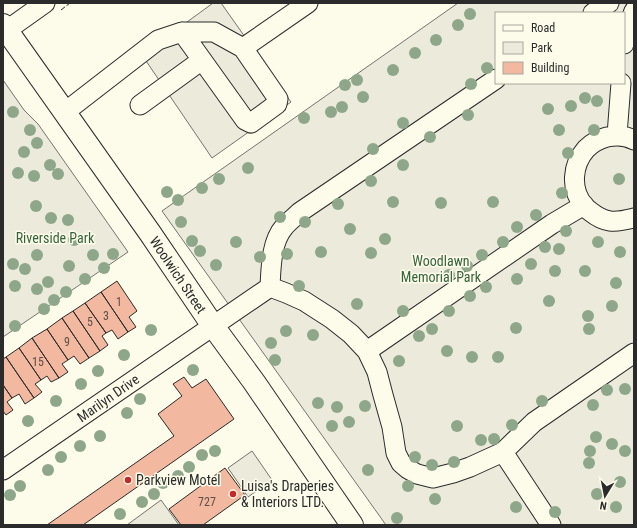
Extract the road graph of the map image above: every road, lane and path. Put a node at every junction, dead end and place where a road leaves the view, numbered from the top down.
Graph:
1 (308, 3) edge
2 (608, 3) edge
3 (40, 5) edge
4 (634, 11) edge
5 (594, 12) edge
6 (5, 27) edge
7 (182, 32) junction
8 (625, 35) edge
9 (243, 48) junction
10 (202, 60) junction
11 (495, 80) edge
12 (621, 84) edge
13 (140, 105) dead end
14 (65, 112) junction
15 (625, 137) edge
16 (584, 205) junction
17 (634, 218) edge
18 (270, 287) junction
19 (213, 326) junction
20 (367, 351) junction
21 (634, 353) edge
22 (503, 452) junction
23 (3, 470) edge
24 (352, 525) edge
25 (551, 525) edge

1 - 9 street
2 - 5 street
3 - 6 street
4 - 8 street
6 - 14 main road, Woolwich Street
7 - 9 street
7 - 10 street
7 - 14 street
9 - 10 street
10 - 13 street
11 - 18 street
12 - 15 street
14 - 19 main road, Woolwich Street
15 - 16 street
16 - 17 street
16 - 20 street
18 - 19 street, Marilyn Drive
18 - 20 street
19 - 23 street, Marilyn Drive
19 - 24 main road, Woolwich Street
20 - 22 street
21 - 22 street
22 - 25 street

